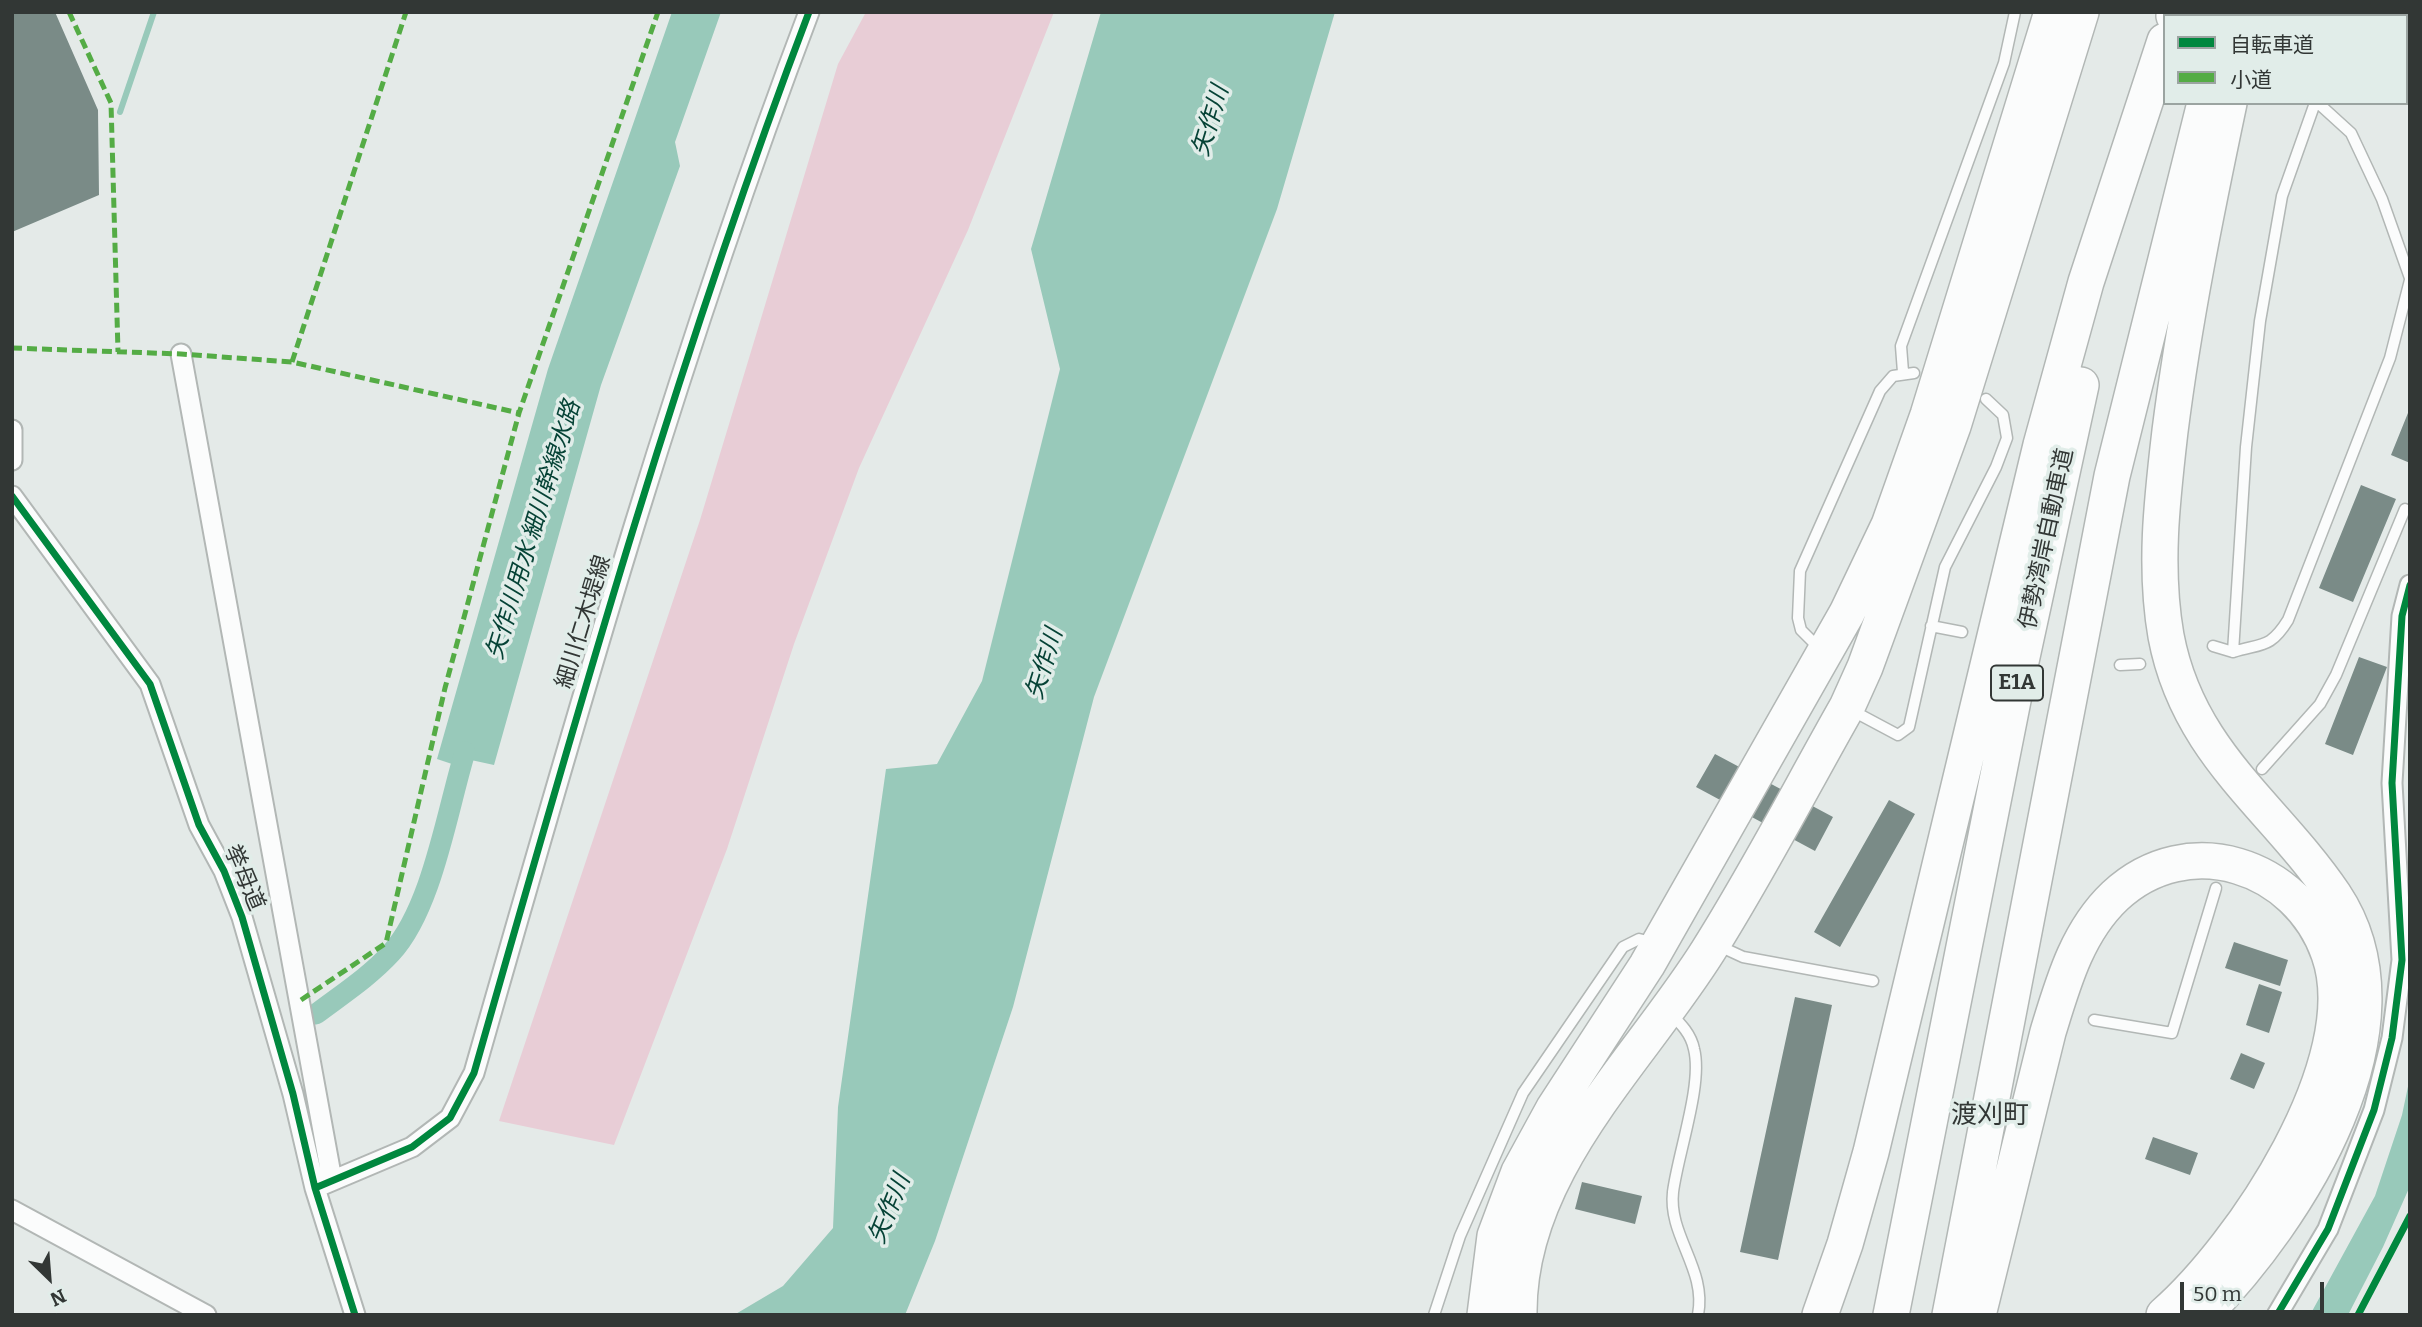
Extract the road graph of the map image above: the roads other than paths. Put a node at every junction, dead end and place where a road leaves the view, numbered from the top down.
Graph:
1 (809, 12) edge
2 (2015, 12) edge
3 (2052, 12) edge
4 (2081, 12) edge
5 (2163, 47) edge
6 (2163, 63) edge
7 (2205, 105) edge
8 (2229, 105) edge
9 (2315, 105) edge
10 (2318, 105) edge
11 (2410, 279) edge
12 (181, 354) dead end
13 (1986, 399) dead end
14 (12, 430) edge
15 (12, 460) edge
16 (12, 496) edge
17 (2404, 509) dead end
18 (2410, 585) edge
19 (1931, 626) junction
20 (1962, 632) dead end
21 (2213, 646) dead end
22 (1824, 651) junction
23 (2233, 652) junction
24 (2140, 664) dead end
25 (2120, 665) dead end
26 (1847, 707) junction
27 (2262, 769) dead end
28 (2216, 888) dead end
29 (1713, 943) junction
30 (1659, 944) junction
31 (2406, 960) edge
32 (1873, 981) dead end
33 (1668, 1011) junction
34 (2094, 1020) dead end
35 (1560, 1166) junction
36 (324, 1184) junction
37 (12, 1210) edge
38 (1490, 1265) junction
39 (206, 1315) edge
40 (355, 1315) edge
41 (1434, 1315) edge
42 (1485, 1315) edge
43 (1490, 1315) edge
44 (1519, 1315) edge
45 (1543, 1315) edge
46 (1698, 1315) edge
47 (1820, 1315) edge
48 (1891, 1315) edge
49 (1950, 1315) edge
50 (1978, 1315) edge
51 (2164, 1315) edge
52 (2203, 1315) edge
53 (2277, 1315) edge

1 - 36 street, 細川仁木堤線
2 - 22 lane
3 - 22 highway
4 - 26 highway
5 - 47 highway
6 - 48 highway, 伊勢湾岸自動車道 / E1A
7 - 49 highway, E1A
8 - 52 highway
9 - 23 lane
10 - 11 lane
11 - 23 lane
12 - 36 street
13 - 19 lane
14 - 15 street
16 - 36 street, 挙母道
17 - 27 lane
18 - 31 street
19 - 20 lane
19 - 26 lane
21 - 23 lane
22 - 30 highway
24 - 25 lane
26 - 29 highway
28 - 34 lane
29 - 32 lane
29 - 33 highway
30 - 38 highway
30 - 41 lane
31 - 53 street
33 - 35 highway
33 - 46 lane
35 - 44 highway
35 - 45 highway
36 - 40 street, 挙母道
37 - 39 street
38 - 42 highway
38 - 43 highway
50 - 51 highway

